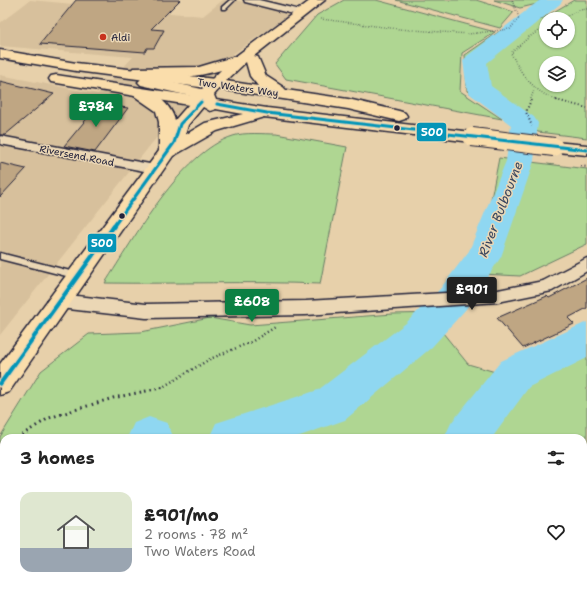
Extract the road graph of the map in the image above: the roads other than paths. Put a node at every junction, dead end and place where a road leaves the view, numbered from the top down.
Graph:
1 (233, 0) edge
2 (248, 0) edge
3 (319, 0) edge
4 (224, 8) dead end
5 (300, 13) junction
6 (0, 54) edge
7 (248, 58) junction
8 (0, 67) edge
9 (102, 71) junction
10 (138, 93) junction
11 (216, 94) junction
12 (292, 95) junction
13 (267, 113) junction
14 (390, 127) junction
15 (472, 137) junction
16 (0, 140) edge
17 (171, 147) junction
18 (587, 150) edge
19 (155, 169) junction
20 (0, 256) edge
21 (587, 264) edge
22 (78, 276) junction
23 (60, 301) junction
24 (0, 384) edge

1 - 4 lane
2 - 5 street
3 - 5 main road
5 - 7 main road
6 - 9 main road
7 - 9 main road
7 - 11 main road
7 - 12 main road
8 - 10 main road, Two Waters Way
9 - 11 main road
10 - 11 main road, Two Waters Way
10 - 17 main road
11 - 12 main road, Two Waters Way
11 - 13 main road, Two Waters Way
11 - 14 main road
11 - 17 main road
12 - 15 main road, Two Waters Way
13 - 14 main road, Two Waters Way
13 - 17 main road
14 - 15 main road, Two Waters Way
15 - 18 main road, Two Waters Way, bridge
16 - 19 street, Riversend Road
17 - 19 main road
19 - 22 main road
20 - 22 lane
21 - 23 street
22 - 23 main road
23 - 24 main road

